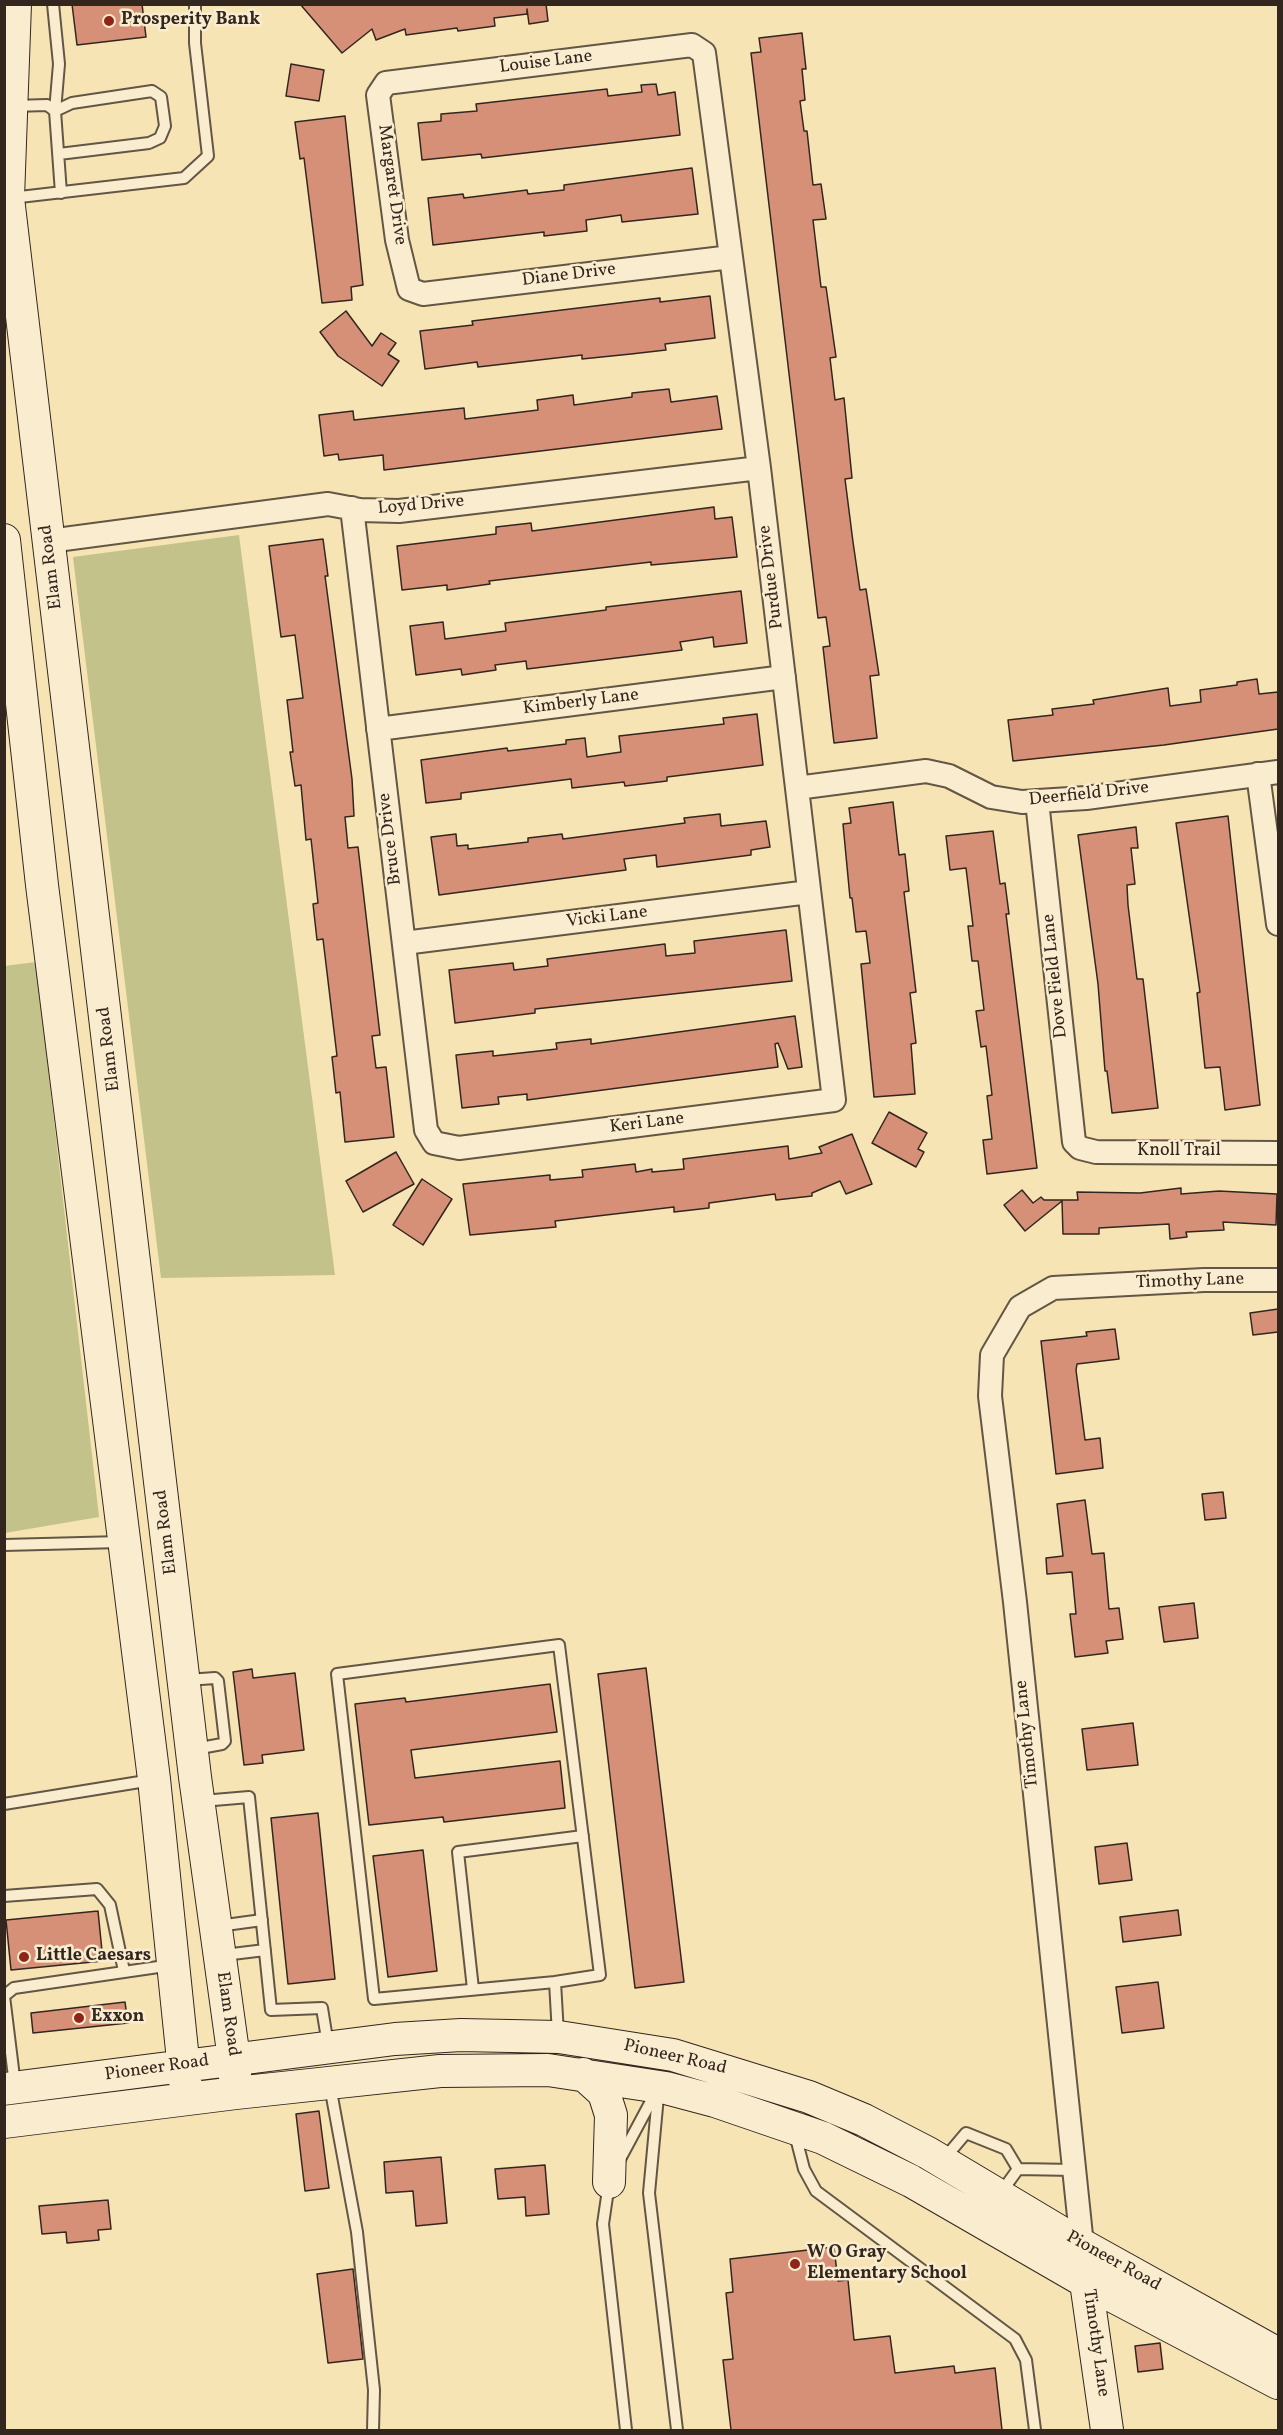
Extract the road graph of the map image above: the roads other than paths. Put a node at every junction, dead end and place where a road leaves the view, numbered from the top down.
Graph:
1 (15, 4) edge
2 (53, 4) edge
3 (195, 4) edge
4 (704, 53) joint
5 (386, 83) joint
6 (13, 106) junction
7 (56, 111) junction
8 (59, 154) junction
9 (62, 193) junction
10 (6, 199) edge
11 (731, 257) junction
12 (409, 288) joint
13 (759, 468) junction
14 (352, 508) junction
15 (49, 541) junction
16 (5, 545) edge
17 (54, 584) junction
18 (10, 589) junction
19 (65, 675) junction
20 (784, 677) junction
21 (13, 682) edge
22 (378, 729) junction
23 (1268, 773) edge
24 (797, 788) junction
25 (1037, 801) junction
26 (809, 892) junction
27 (1278, 924) edge
28 (404, 943) junction
29 (834, 1100) joint
30 (459, 1148) joint
31 (1080, 1148) joint
32 (1278, 1153) edge
33 (1278, 1280) edge
34 (143, 1328) junction
35 (98, 1334) junction
36 (124, 1542) junction
37 (4, 1545) edge
38 (195, 1776) junction
39 (154, 1779) junction
40 (4, 1804) edge
41 (583, 1836) junction
42 (4, 1896) edge
43 (262, 1920) junction
44 (217, 1941) junction
45 (265, 1950) junction
46 (172, 1965) junction
47 (124, 1971) junction
48 (555, 1982) junction
49 (473, 1989) junction
50 (4, 1996) edge
51 (559, 2037) junction
52 (328, 2047) junction
53 (234, 2059) junction
54 (182, 2066) junction
55 (569, 2073) junction
56 (329, 2083) junction
57 (659, 2087) junction
58 (10, 2088) edge
59 (236, 2092) junction
60 (187, 2099) junction
61 (843, 2111) junction
62 (11, 2121) edge
63 (793, 2128) junction
64 (941, 2161) junction
65 (1018, 2169) junction
66 (1074, 2170) junction
67 (609, 2182) junction
68 (999, 2196) junction
69 (1082, 2245) junction
70 (1086, 2282) junction
71 (1278, 2354) edge
72 (1278, 2383) edge
73 (373, 2430) edge
74 (626, 2430) edge
75 (677, 2430) edge
76 (1035, 2430) edge
77 (1107, 2430) edge

1 - 6 main road, Elam Road
2 - 7 lane
3 - 9 lane
4 - 5 street, Louise Lane
4 - 11 street, Purdue Drive
5 - 12 street, Margaret Drive
6 - 7 lane
6 - 10 main road, Elam Road
7 - 8 lane
7 - 8 lane
8 - 9 lane
9 - 10 lane
10 - 15 main road, Elam Road
11 - 12 street, Diane Drive
11 - 13 street, Purdue Drive
13 - 14 street, Loyd Drive
13 - 20 street, Purdue Drive
14 - 15 street, Loyd Drive
14 - 22 street, Bruce Drive
15 - 17 main road, Elam Road
16 - 18 main road
17 - 18 main road
17 - 19 main road, Elam Road
18 - 21 main road
19 - 21 main road
19 - 34 main road, Elam Road
20 - 22 street, Kimberly Lane
20 - 24 street, Purdue Drive
21 - 35 main road
22 - 28 street, Bruce Drive
23 - 25 street, Deerfield Drive
23 - 27 street
24 - 25 street, Deerfield Drive
24 - 26 street, Purdue Drive
25 - 31 street, Dove Field Lane
26 - 28 street, Vicki Lane
26 - 29 street, Purdue Drive
28 - 30 street, Bruce Drive
29 - 30 street, Keri Lane
31 - 32 street, Knoll Trail
33 - 66 street, Timothy Lane
34 - 35 main road
34 - 38 main road, Elam Road
35 - 36 main road
36 - 37 lane
36 - 39 main road
38 - 39 main road
38 - 43 lane
38 - 44 main road, Elam Road
39 - 40 lane
39 - 46 main road
41 - 48 lane
41 - 49 lane
41 - 49 lane
42 - 47 lane
43 - 44 lane
43 - 45 lane
44 - 45 lane
44 - 53 main road, Elam Road
45 - 52 lane
46 - 47 lane
46 - 54 main road
47 - 50 lane
48 - 49 lane
48 - 51 lane
50 - 58 lane
51 - 52 main road, Pioneer Road
51 - 55 main road
51 - 61 main road, Pioneer Road
52 - 53 main road, Pioneer Road
53 - 54 main road, Pioneer Road
53 - 59 main road, Elam Road
54 - 58 main road, Pioneer Road
54 - 60 main road
55 - 56 main road, Pioneer Road
55 - 57 main road, Pioneer Road
55 - 67 main road
56 - 59 main road, Pioneer Road
56 - 73 lane
57 - 61 main road
57 - 63 main road, Pioneer Road
57 - 67 lane
57 - 75 lane
58 - 62 main road
59 - 60 main road, Pioneer Road
60 - 62 main road, Pioneer Road
61 - 64 main road, Pioneer Road
63 - 70 main road, Pioneer Road
63 - 76 lane
64 - 65 lane
64 - 68 main road, Pioneer Road
65 - 66 lane
65 - 68 lane
66 - 69 street, Timothy Lane
67 - 74 lane
68 - 69 main road, Pioneer Road
69 - 70 main road, Timothy Lane
69 - 71 main road, Pioneer Road
70 - 72 main road, Pioneer Road
70 - 77 main road, Timothy Lane

